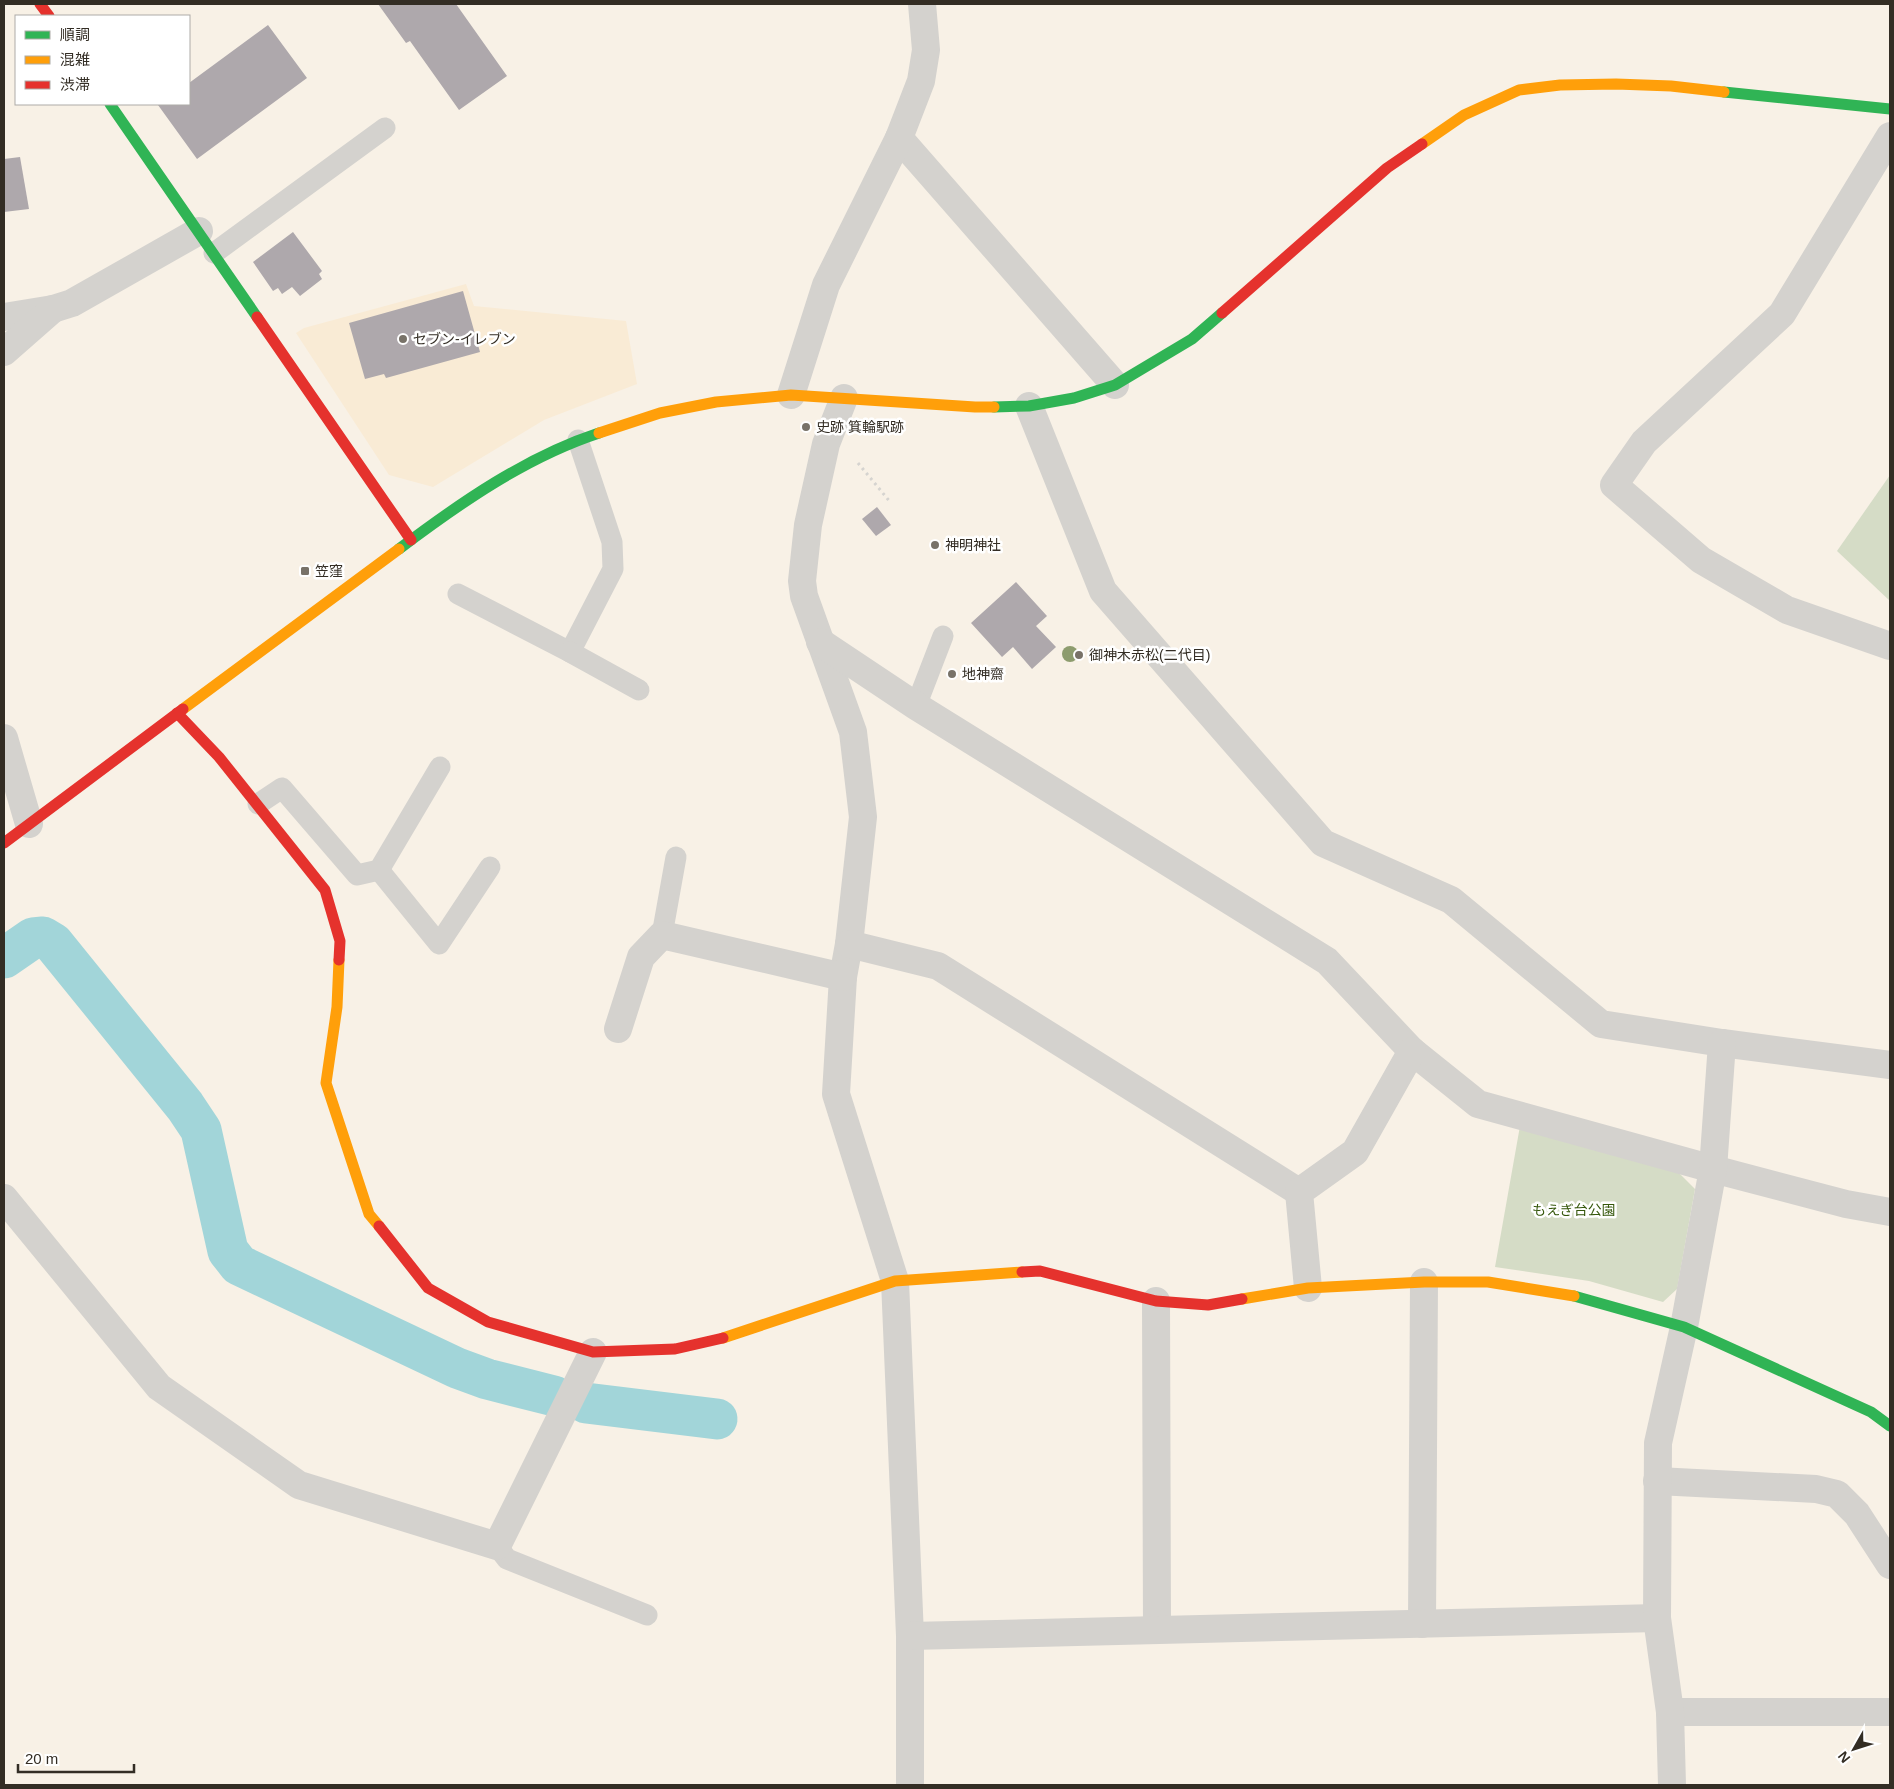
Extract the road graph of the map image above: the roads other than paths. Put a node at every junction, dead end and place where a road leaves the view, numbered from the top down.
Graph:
1 (40, 4) edge
2 (922, 4) edge
3 (48, 15) edge
4 (111, 105) edge
5 (1890, 109) edge
6 (386, 128) dead end
7 (1890, 136) edge
8 (899, 138) junction
9 (206, 242) junction
10 (53, 309) junction
11 (4, 317) edge
12 (4, 352) edge
13 (1115, 385) junction
14 (791, 395) junction
15 (844, 398) junction
16 (1029, 406) junction
17 (578, 440) junction
18 (411, 540) junction
19 (458, 594) dead end
20 (943, 636) dead end
21 (820, 642) junction
22 (1890, 646) edge
23 (570, 652) junction
24 (639, 690) dead end
25 (916, 706) junction
26 (177, 713) junction
27 (4, 738) edge
28 (440, 767) dead end
29 (258, 804) junction
30 (28, 824) junction
31 (4, 843) edge
32 (676, 857) dead end
33 (490, 867) dead end
34 (379, 870) junction
35 (662, 935) junction
36 (849, 944) junction
37 (843, 977) junction
38 (618, 1029) dead end
39 (1722, 1043) junction
40 (1412, 1050) junction
41 (1890, 1065) edge
42 (1713, 1169) junction
43 (1299, 1192) junction
44 (4, 1198) edge
45 (1890, 1212) edge
46 (895, 1281) junction
47 (1424, 1282) junction
48 (1308, 1288) junction
49 (1156, 1301) junction
50 (1684, 1327) junction
51 (593, 1352) junction
52 (1890, 1426) edge
53 (1657, 1481) junction
54 (497, 1546) junction
55 (1890, 1565) edge
56 (648, 1615) dead end
57 (1657, 1618) junction
58 (1422, 1624) junction
59 (1157, 1630) junction
60 (910, 1636) junction
61 (1670, 1712) junction
62 (1890, 1712) edge
63 (910, 1785) edge
64 (1672, 1785) edge

1 - 3 street
2 - 8 street
4 - 9 street
5 - 13 street
6 - 9 lane
7 - 22 street
8 - 13 street
8 - 14 street
9 - 10 street
9 - 18 street
10 - 11 street
10 - 12 street
13 - 16 street
14 - 15 street
14 - 17 street
15 - 16 street
15 - 21 street
16 - 39 street
17 - 18 street
17 - 23 lane
18 - 26 street
19 - 23 lane
20 - 25 lane
21 - 25 street
21 - 36 street
23 - 24 lane
25 - 40 street
26 - 29 street
26 - 30 street
27 - 30 street
28 - 34 lane
29 - 34 lane
29 - 51 street
30 - 31 street
32 - 35 lane
33 - 34 lane
35 - 37 street
35 - 38 street
36 - 37 street
36 - 43 street
37 - 46 street
39 - 41 street
39 - 42 street
40 - 42 street
40 - 43 street
42 - 45 street
42 - 50 street
43 - 48 street
44 - 54 street
46 - 49 street
46 - 51 street
46 - 60 street
47 - 48 street
47 - 50 street
47 - 58 street
48 - 49 street
49 - 59 street
50 - 52 street
50 - 53 street
51 - 54 street
53 - 55 street
53 - 57 street
54 - 56 lane
57 - 58 street
57 - 61 street
58 - 59 street
59 - 60 street
60 - 63 street
61 - 62 street
61 - 64 street

